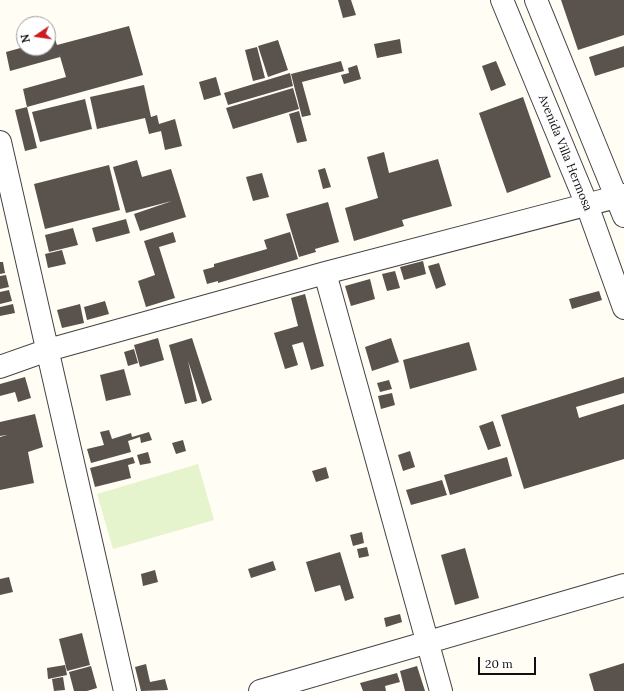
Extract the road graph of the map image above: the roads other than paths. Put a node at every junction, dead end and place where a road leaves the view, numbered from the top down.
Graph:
1 (502, 0) edge
2 (536, 0) edge
3 (0, 142) edge
4 (622, 203) edge
5 (587, 205) junction
6 (325, 273) junction
7 (624, 308) edge
8 (48, 350) junction
9 (0, 367) edge
10 (624, 585) edge
11 (426, 642) junction
12 (125, 691) edge
13 (260, 691) edge
14 (440, 691) edge

1 - 5 street, Avenida Villa Hermosa
2 - 4 street
3 - 8 street
4 - 5 street
5 - 6 street
5 - 7 street, Avenida Villa Hermosa
6 - 8 street
6 - 11 street
8 - 9 street
8 - 12 street
10 - 11 street
11 - 13 street
11 - 14 street

